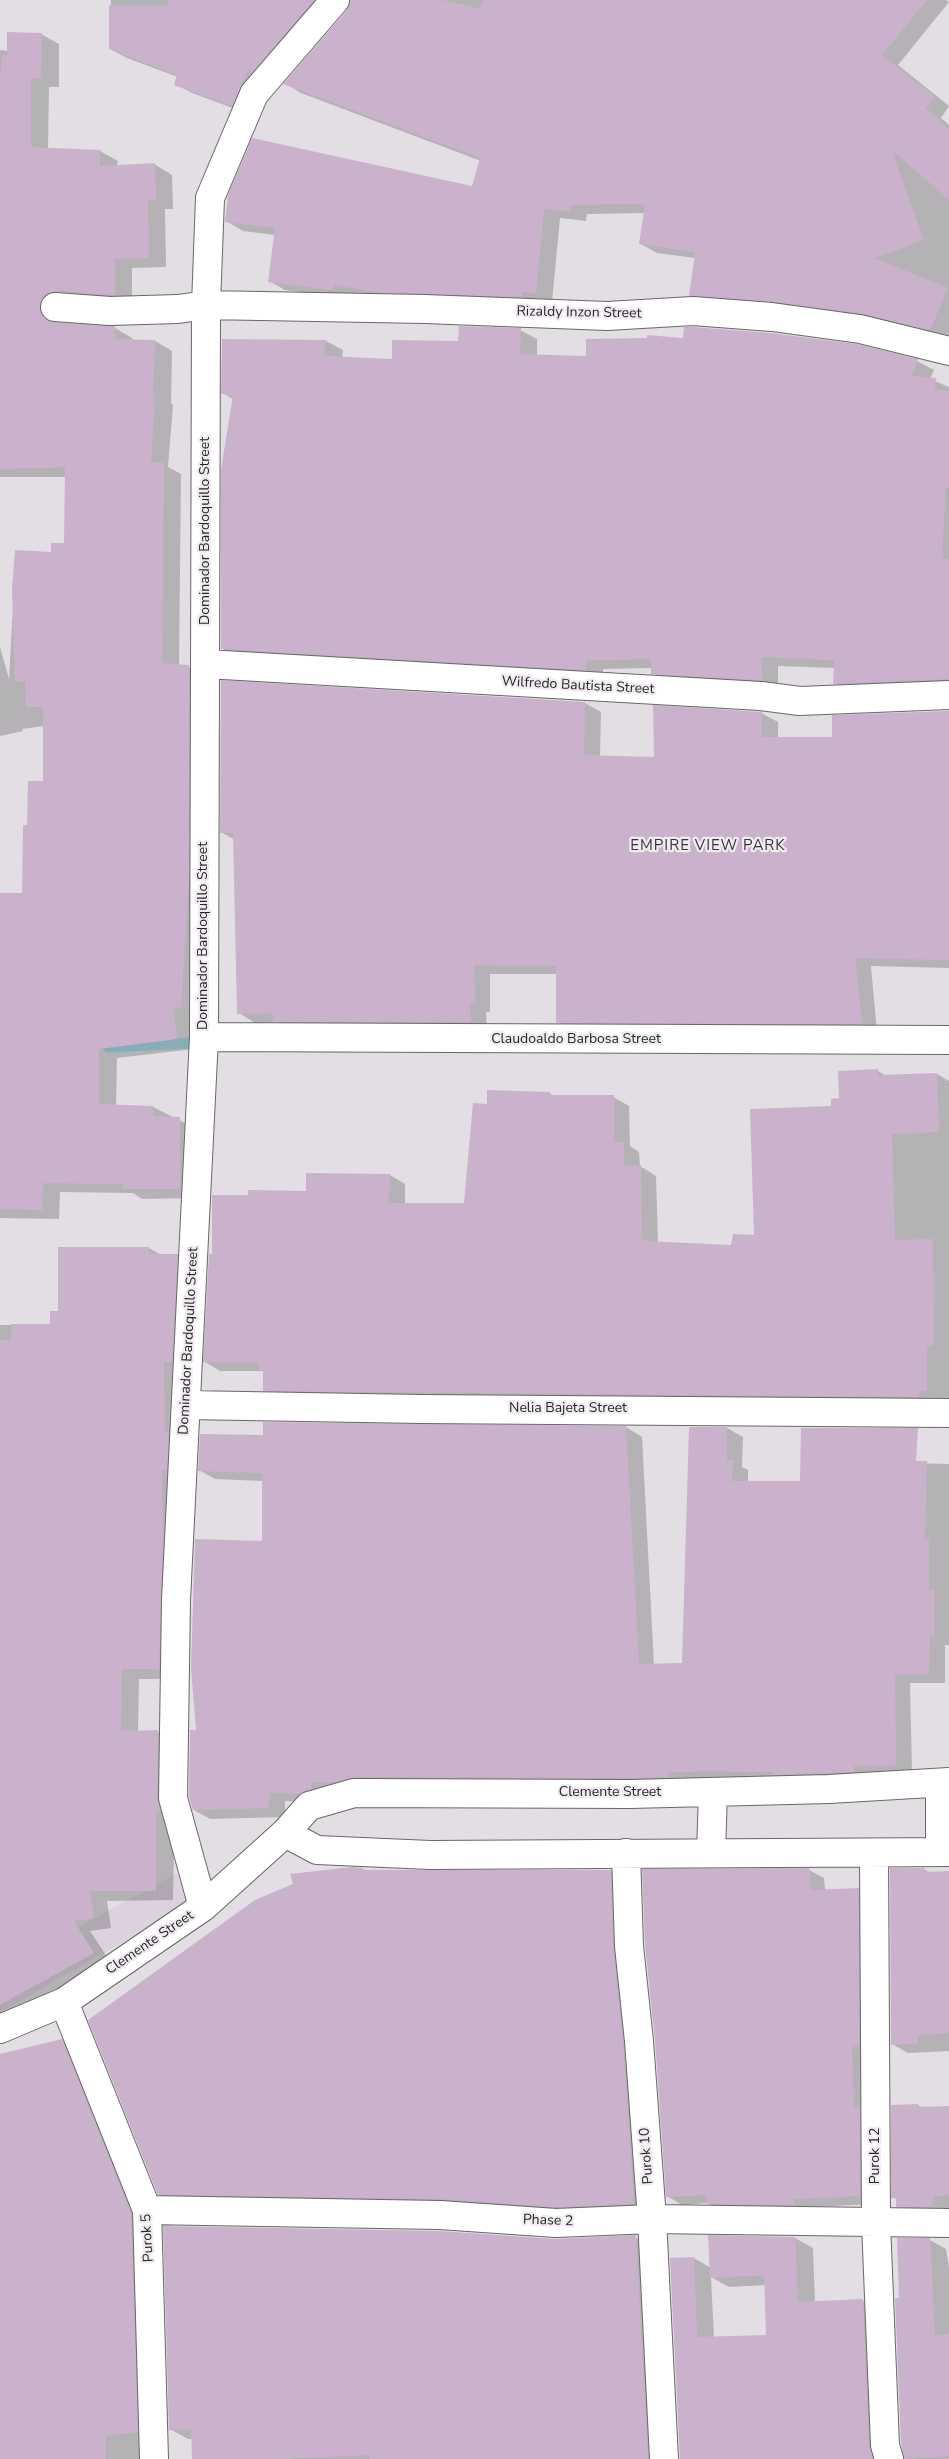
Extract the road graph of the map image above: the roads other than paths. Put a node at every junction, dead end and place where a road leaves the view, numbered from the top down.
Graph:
1 (335, 0) edge
2 (206, 305) junction
3 (55, 307) dead end
4 (949, 351) edge
5 (206, 664) junction
6 (949, 695) edge
7 (204, 1037) junction
8 (949, 1040) edge
9 (186, 1404) junction
10 (949, 1413) edge
11 (945, 1783) edge
12 (713, 1792) junction
13 (285, 1833) junction
14 (945, 1852) edge
15 (626, 1853) junction
16 (711, 1853) junction
17 (874, 1853) junction
18 (203, 1907) junction
19 (64, 2002) junction
20 (0, 2028) edge
21 (147, 2210) junction
22 (652, 2219) junction
23 (876, 2223) junction
24 (949, 2223) edge
25 (154, 2459) edge
26 (664, 2459) edge
27 (889, 2459) edge

1 - 2 street, Dominador Bardoquillo Street
2 - 3 street, Rizaldy Inzon Street
2 - 4 street, Rizaldy Inzon Street
2 - 5 street, Dominador Bardoquillo Street
5 - 6 street, Wilfredo Bautista Street
5 - 7 street, Dominador Bardoquillo Street
7 - 8 street, Claudoaldo Barbosa Street
7 - 9 street, Dominador Bardoquillo Street
9 - 10 street, Nelia Bajeta Street
9 - 18 street, Dominador Bardoquillo Street
11 - 12 street, Clemente Street
11 - 14 street
12 - 13 street, Clemente Street
12 - 16 street
13 - 15 street
13 - 18 street, Clemente Street
14 - 17 street
15 - 16 street
15 - 22 street, Purok 10
16 - 17 street
17 - 23 street, Purok 12
18 - 19 street, Clemente Street
19 - 20 street, Clemente Street
19 - 21 street, Purok 5
21 - 22 street, Phase 2
21 - 25 street, Purok 5
22 - 23 street, Phase 2
22 - 26 street, Purok 10
23 - 24 street, Phase 2
23 - 27 street, Purok 12

